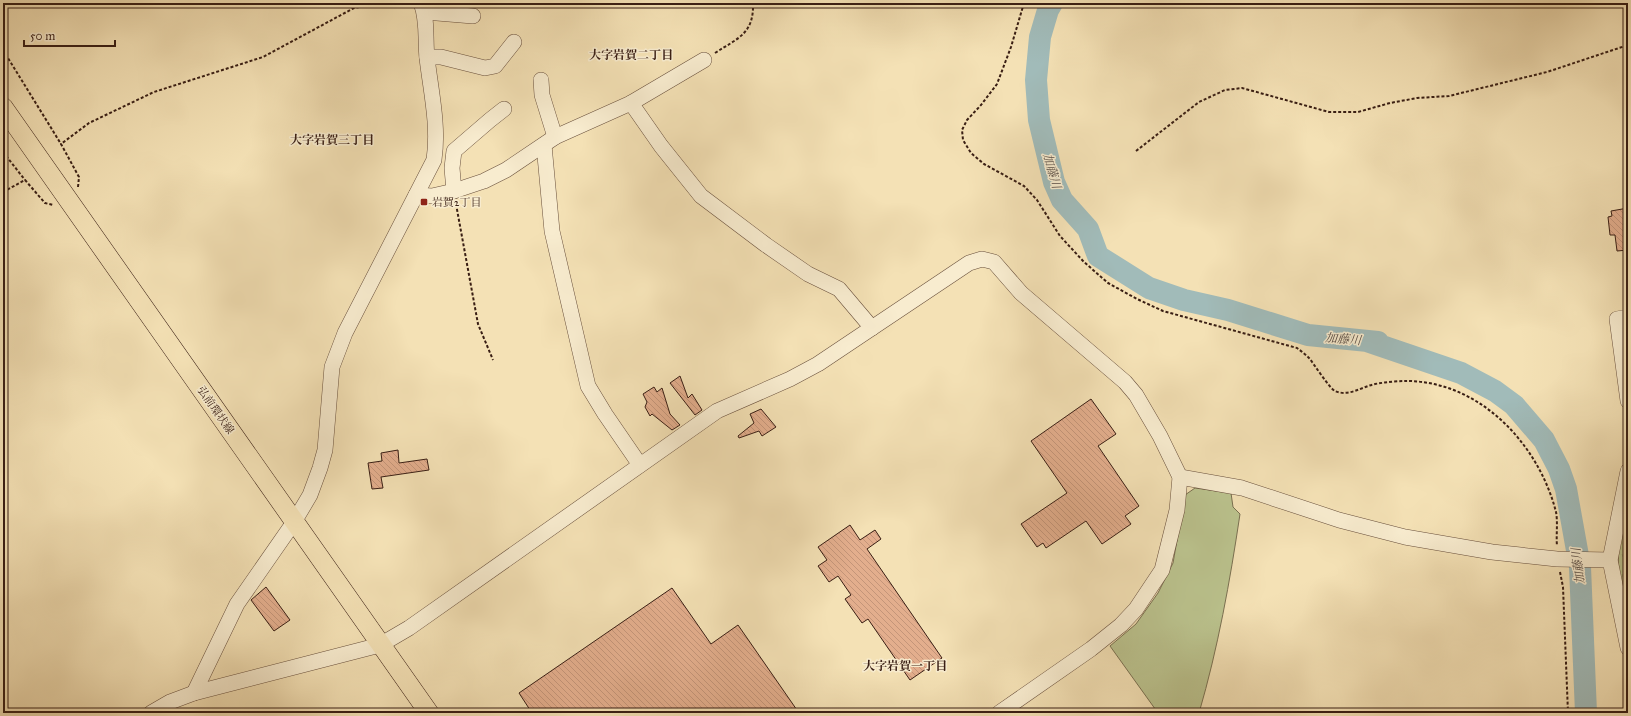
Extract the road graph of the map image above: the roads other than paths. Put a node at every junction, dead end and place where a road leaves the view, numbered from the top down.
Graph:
1 (423, 7) edge
2 (473, 16) dead end
3 (514, 42) dead end
4 (427, 57) junction
5 (704, 60) road end
6 (541, 80) dead end
7 (631, 103) junction
8 (3, 107) edge
9 (504, 110) dead end
10 (550, 141) junction
11 (454, 191) junction
12 (416, 195) junction
13 (1628, 317) edge
14 (872, 328) junction
15 (1628, 401) edge
16 (640, 466) junction
17 (1628, 471) edge
18 (1180, 477) junction
19 (294, 522) junction
20 (1610, 560) junction
21 (380, 645) junction
22 (1628, 648) edge
23 (194, 693) junction
24 (151, 713) edge
25 (429, 713) edge
26 (999, 713) edge

1 - 2 street
1 - 4 street
3 - 4 street
4 - 12 street
5 - 7 street
6 - 10 street
7 - 10 street
7 - 14 street
8 - 19 main road, 弘前環状線
9 - 11 street
10 - 11 street
10 - 16 street
11 - 12 street
12 - 19 street
13 - 15 street
14 - 16 street
14 - 18 street
16 - 21 street
17 - 20 street
18 - 20 street
18 - 26 street
19 - 21 main road, 弘前環状線
19 - 23 street
20 - 22 street
21 - 23 street
21 - 25 main road, 弘前環状線
23 - 24 street

